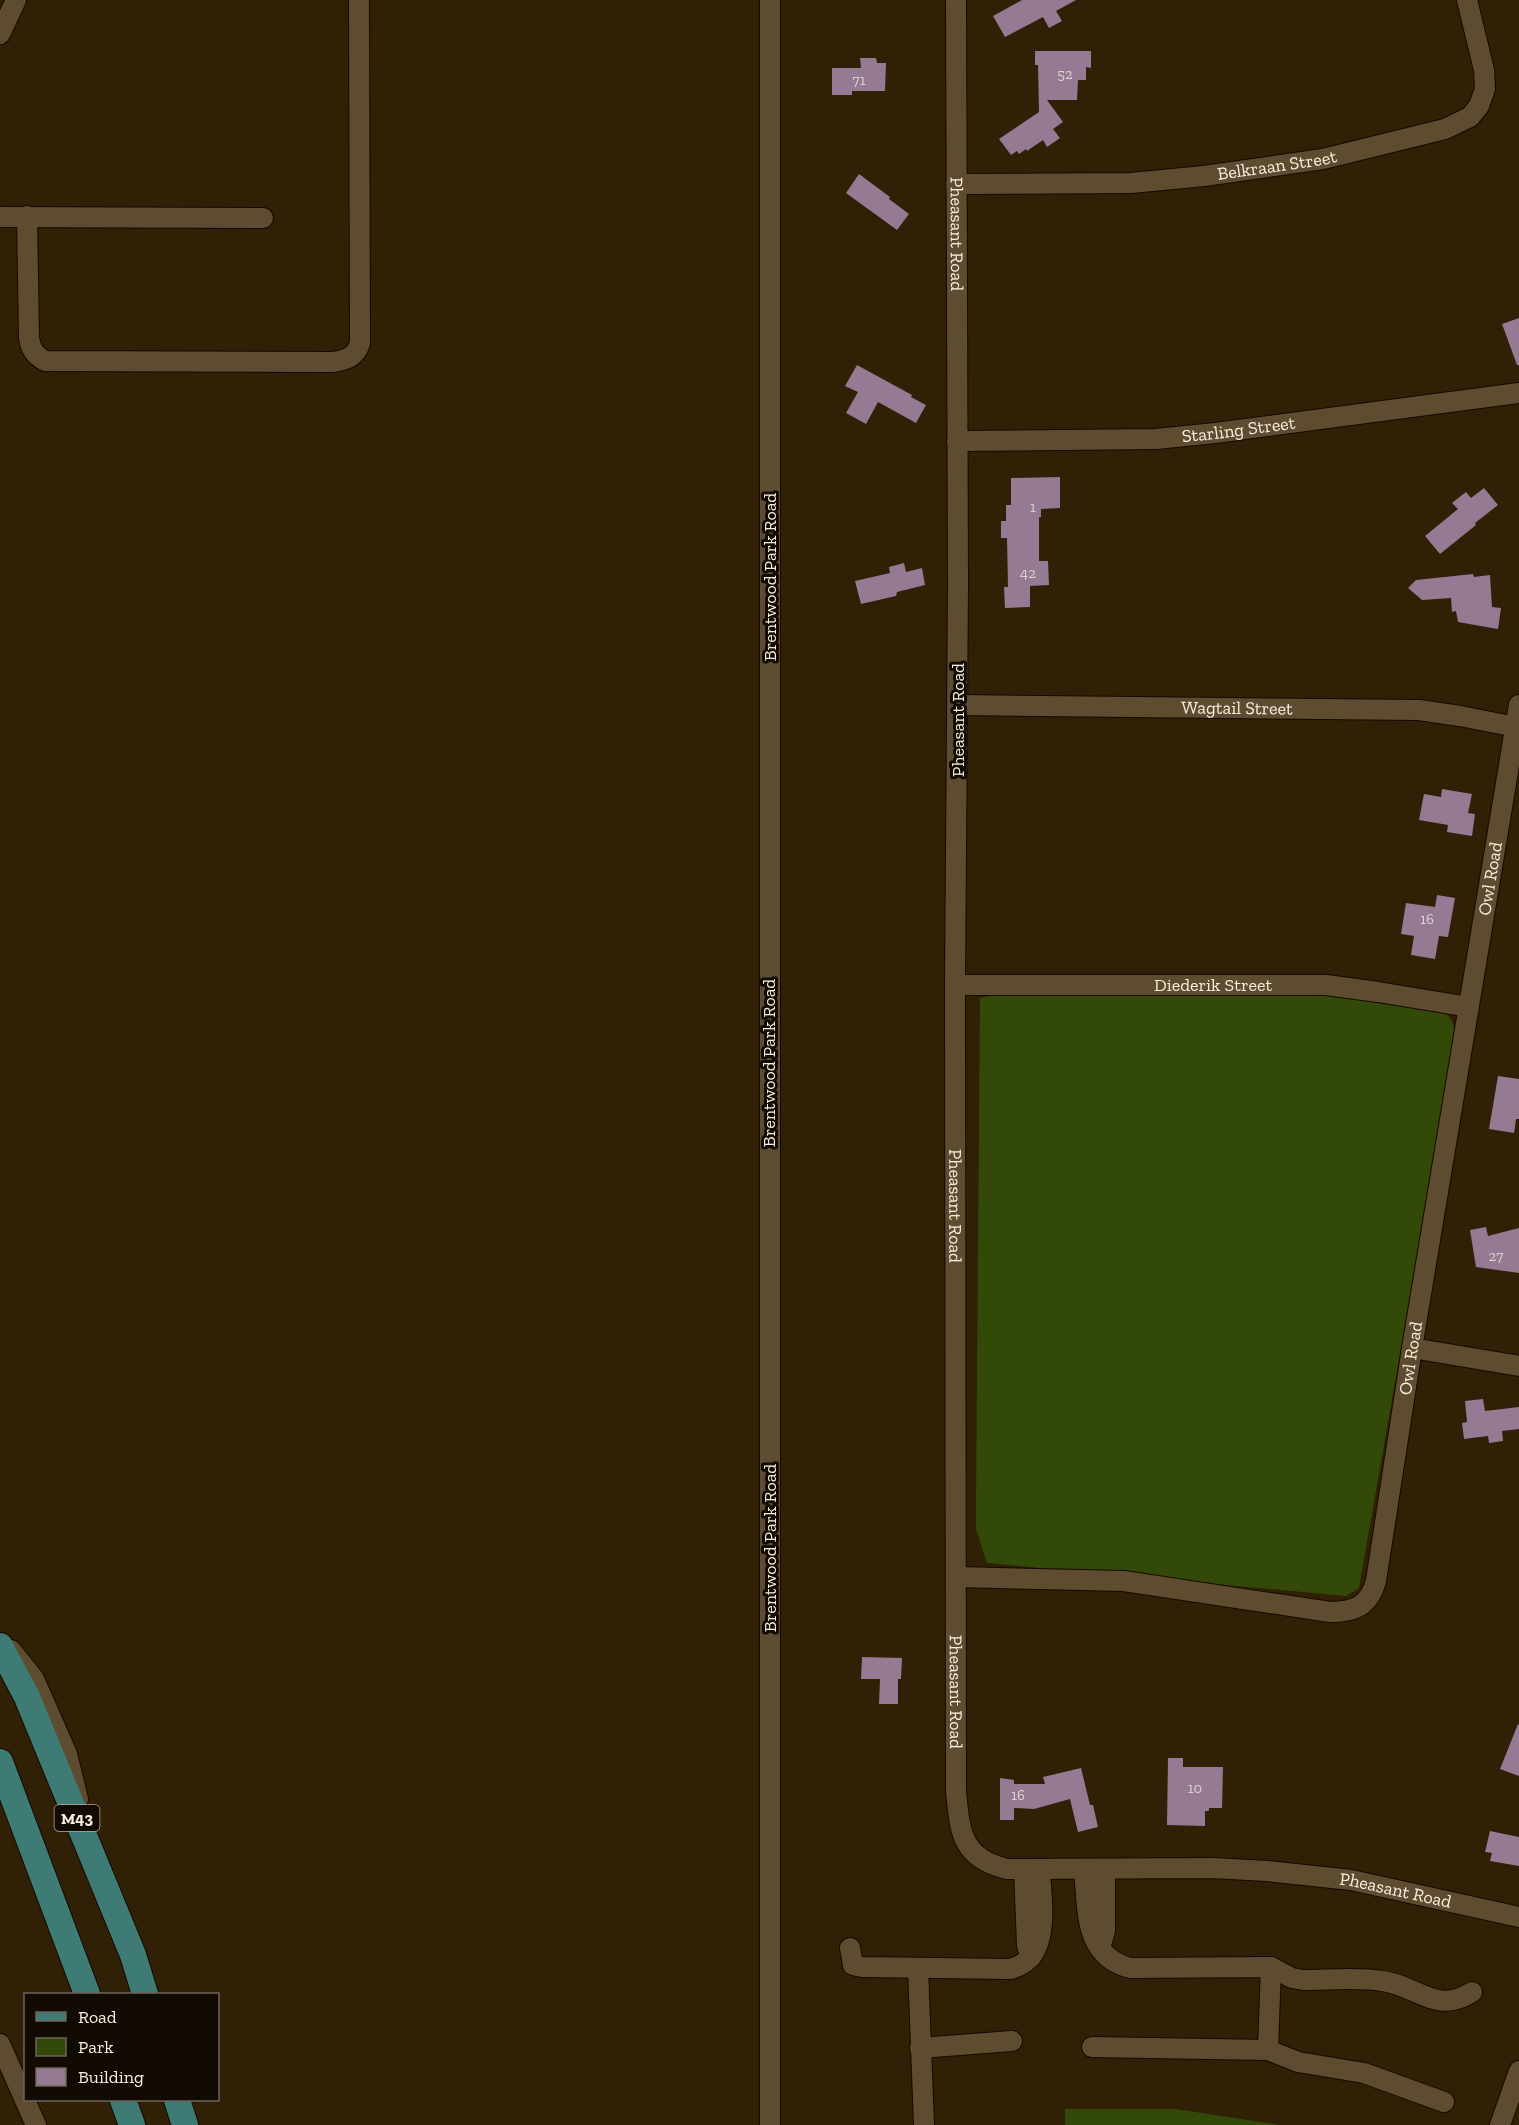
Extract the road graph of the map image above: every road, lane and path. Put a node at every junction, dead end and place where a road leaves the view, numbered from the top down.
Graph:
1 (16, 0) edge
2 (359, 0) edge
3 (770, 0) edge
4 (956, 0) edge
5 (1467, 0) edge
6 (0, 34) edge
7 (956, 184) junction
8 (27, 216) junction
9 (0, 217) edge
10 (263, 218) dead end
11 (1518, 398) edge
12 (957, 441) junction
13 (958, 705) junction
14 (1519, 705) edge
15 (1515, 727) junction
16 (955, 985) junction
17 (1469, 1007) junction
18 (1412, 1348) junction
19 (1519, 1366) edge
20 (957, 1576) junction
21 (0, 1636) edge
22 (0, 1646) edge
23 (0, 1762) edge
24 (92, 1855) junction
25 (1032, 1869) junction
26 (1104, 1869) junction
27 (1084, 1870) junction
28 (1519, 1917) edge
29 (850, 1947) dead end
30 (1100, 1948) junction
31 (1271, 1967) junction
32 (918, 1968) junction
33 (1472, 1992) dead end
34 (86, 1993) edge
35 (144, 1993) edge
36 (1012, 2041) dead end
37 (1092, 2047) dead end
38 (920, 2048) junction
39 (1268, 2050) junction
40 (2, 2053) edge
41 (1519, 2071) edge
42 (24, 2100) edge
43 (25, 2101) edge
44 (123, 2101) edge
45 (177, 2101) edge
46 (1444, 2102) dead end
47 (36, 2125) edge
48 (132, 2125) edge
49 (185, 2125) edge
50 (770, 2125) edge
51 (924, 2125) edge
52 (1500, 2125) edge

1 - 6 street
2 - 8 street
3 - 50 street, Brentwood Park Road
4 - 7 street, Pheasant Road
5 - 7 street, Belkraan Street
7 - 12 street, Pheasant Road
8 - 9 street
8 - 10 street
11 - 12 street, Starling Street
12 - 13 street, Pheasant Road
13 - 15 street, Wagtail Street
13 - 16 street, Pheasant Road
14 - 15 street, Owl Road
15 - 17 street, Owl Road
16 - 17 street, Diederik Street
16 - 20 street, Pheasant Road
17 - 18 street, Owl Road
18 - 19 street
18 - 20 street, Owl Road
20 - 25 street, Pheasant Road
21 - 24 street
22 - 24 main road, M43
23 - 34 main road, M43
24 - 35 main road, M43
25 - 27 street, Pheasant Road
25 - 32 street
26 - 27 street, Pheasant Road
26 - 28 street, Pheasant Road
26 - 30 street
27 - 30 street
29 - 32 street
30 - 31 street
31 - 33 street
31 - 39 street
32 - 38 street
36 - 38 street
37 - 39 street
38 - 51 street
39 - 46 street
40 - 42 street
41 - 52 street
43 - 47 street
44 - 48 main road
45 - 49 main road

